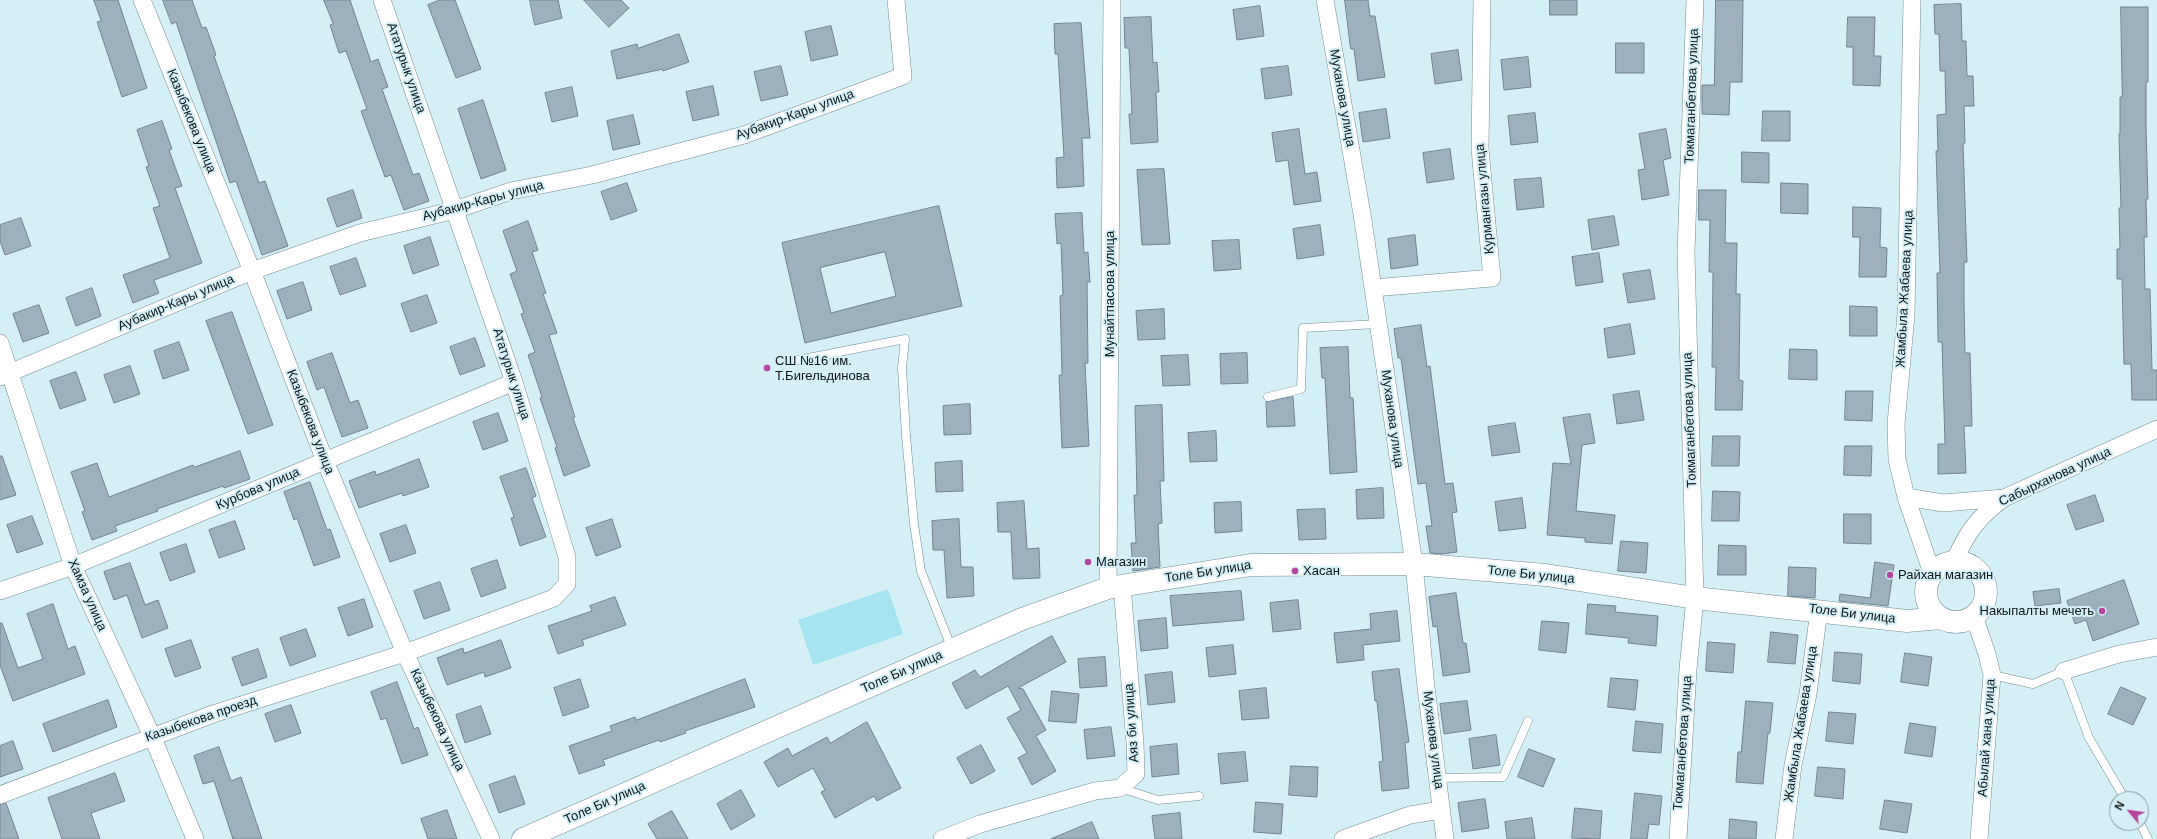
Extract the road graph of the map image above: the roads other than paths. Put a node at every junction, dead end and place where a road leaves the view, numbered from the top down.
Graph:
1 (142, 0) edge
2 (382, 0) edge
3 (896, 0) edge
4 (1112, 0) edge
5 (1325, 0) edge
6 (1482, 0) edge
7 (1695, 0) edge
8 (1912, 0) edge
9 (455, 210) junction
10 (252, 271) junction
11 (1373, 288) junction
12 (1378, 324) junction
13 (0, 342) edge
14 (788, 362) dead end
15 (5, 375) edge
16 (514, 382) junction
17 (1268, 397) dead end
18 (2157, 429) edge
19 (325, 461) junction
20 (1906, 498) junction
21 (2004, 498) junction
22 (1954, 562) junction
23 (1414, 564) junction
24 (73, 566) junction
25 (1932, 573) junction
26 (1115, 587) junction
27 (0, 591) edge
28 (1695, 598) junction
29 (1819, 610) junction
30 (1974, 616) junction
31 (1941, 618) junction
32 (2157, 647) edge
33 (952, 650) junction
34 (405, 653) junction
35 (2064, 671) junction
36 (1992, 675) junction
37 (1528, 721) dead end
38 (152, 736) junction
39 (1437, 778) junction
40 (1120, 788) junction
41 (2120, 791) edge
42 (0, 795) edge
43 (1199, 796) dead end
44 (1441, 810) junction
45 (195, 839) edge
46 (491, 839) edge
47 (523, 839) edge
48 (942, 839) edge
49 (1343, 839) edge
50 (1445, 839) edge
51 (1678, 839) edge
52 (1784, 839) edge
53 (1979, 839) edge

1 - 10 street, Казыбекова улица
2 - 9 street, Ататурык улица
3 - 9 street, Аубакир-Кары улица
4 - 26 street, Мунайтпасова улица
5 - 11 street, Муханова улица
6 - 11 street, Курмангазы улица
7 - 28 street, Токмаганбетова улица
8 - 20 street, Жамбыла Жабаева улица
9 - 10 street, Аубакир-Кары улица
9 - 16 street, Ататурык улица
10 - 15 street, Аубакир-Кары улица
10 - 19 street, Казыбекова улица
11 - 12 street, Муханова улица
12 - 17 lane
12 - 23 street, Муханова улица
13 - 15 street, Хамза улица
14 - 33 lane
15 - 24 street, Хамза улица
16 - 19 street, Курбова улица
16 - 34 street, Ататурык улица
18 - 21 street, Сабырханова улица
19 - 24 street, Курбова улица
19 - 34 street, Казыбекова улица
20 - 21 street
20 - 25 street, Жамбыла Жабаева улица
21 - 22 street, Сабырханова улица
22 - 25 street
22 - 30 street
23 - 26 street, Толе Би улица
23 - 28 street, Толе Би улица
23 - 39 street, Муханова улица
24 - 27 street, Курбова улица
24 - 38 street, Хамза улица
25 - 31 street
26 - 33 street, Толе Би улица
26 - 40 street, Аяз би улица
28 - 29 street, Толе Би улица
28 - 51 street, Токмаганбетова улица
29 - 31 street, Толе Би улица
29 - 52 street, Жамбыла Жабаева улица
30 - 31 street
30 - 36 street, Абылай хана улица
32 - 35 street
33 - 47 street, Толе Би улица
34 - 38 street, Казыбекова проезд
34 - 46 street, Казыбекова улица
35 - 36 lane
35 - 41 lane
36 - 53 street, Абылай хана улица
37 - 39 lane
38 - 42 street, Казыбекова проезд
38 - 45 street, Хамза улица
39 - 44 street, Муханова улица
40 - 43 lane
40 - 48 street
44 - 49 street
44 - 50 street, Муханова улица

